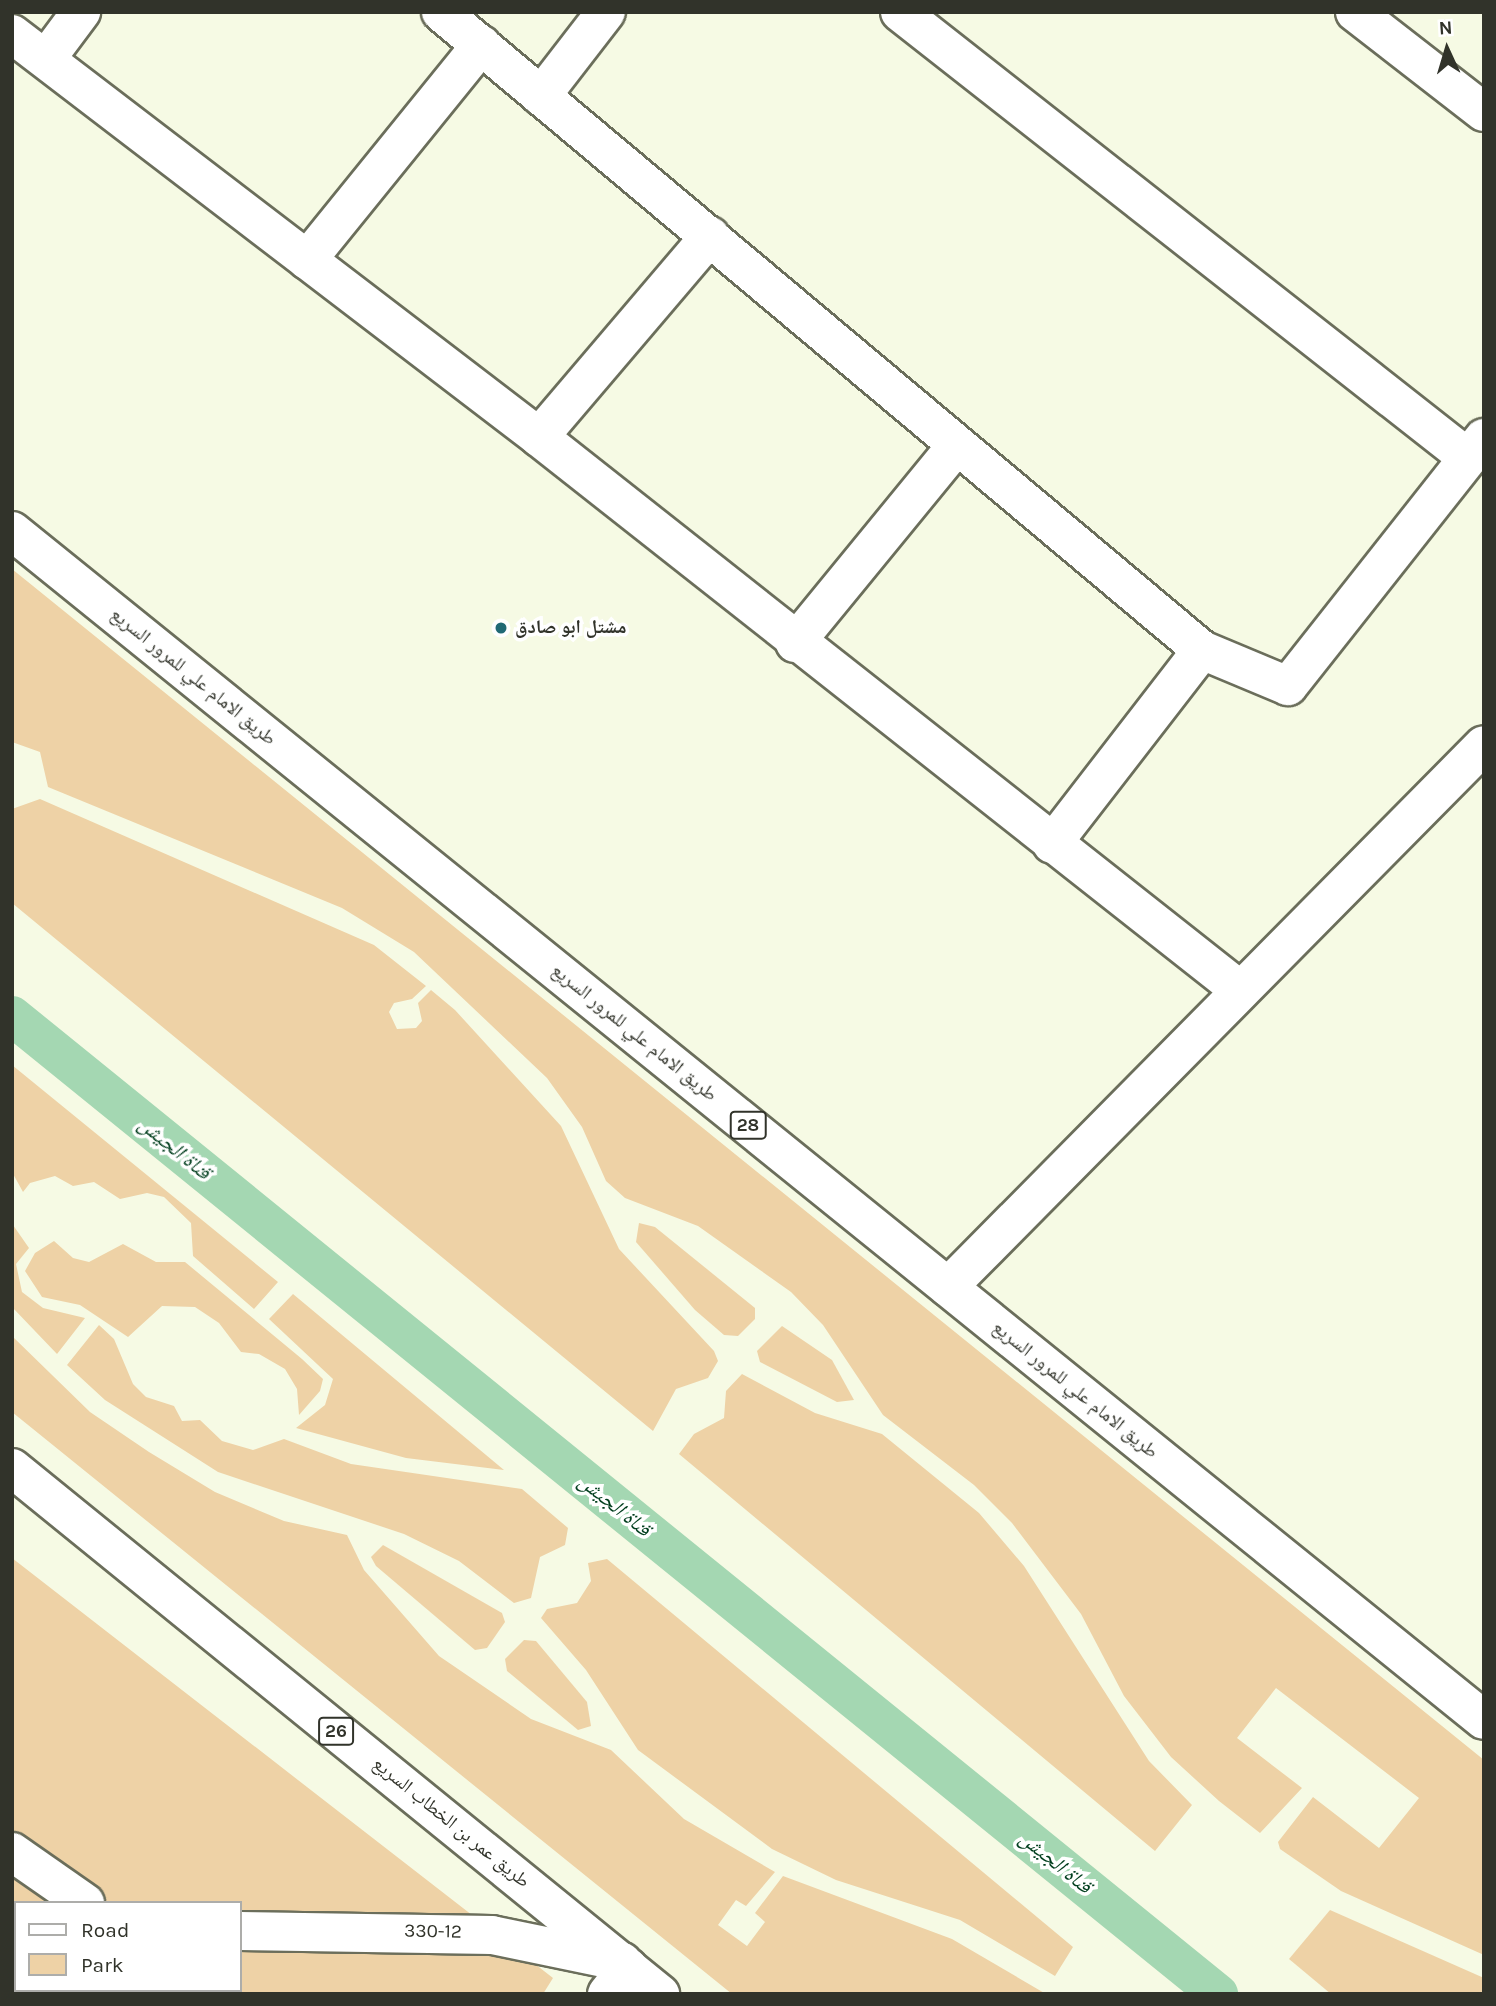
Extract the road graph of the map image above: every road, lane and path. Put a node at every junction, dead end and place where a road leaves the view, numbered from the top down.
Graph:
1 (81, 12) edge
2 (441, 12) edge
3 (606, 12) edge
4 (900, 12) edge
5 (1355, 12) edge
6 (12, 34) edge
7 (481, 45) junction
8 (46, 60) junction
9 (541, 96) junction
10 (1484, 111) edge
11 (710, 236) junction
12 (307, 260) junction
13 (539, 437) junction
14 (1476, 448) edge
15 (954, 449) junction
16 (12, 531) edge
17 (795, 643) junction
18 (1202, 650) junction
19 (1484, 745) edge
20 (1052, 844) junction
21 (1240, 990) junction
22 (948, 1287) junction
23 (12, 1468) edge
24 (1484, 1720) edge
25 (12, 1852) edge
26 (82, 1901) edge
27 (242, 1931) edge
28 (619, 1975) edge
29 (660, 1994) edge

1 - 8 main road
2 - 7 main road
3 - 9 main road
4 - 14 main road
5 - 10 main road
6 - 8 main road
7 - 9 main road
7 - 12 main road
8 - 12 main road
9 - 11 main road
11 - 13 main road
11 - 15 main road
12 - 13 main road
13 - 17 main road
14 - 18 main road
15 - 17 main road
15 - 18 main road
16 - 22 main road, طريق الامام علي للمرور السريع / 28
17 - 20 main road
18 - 20 main road
19 - 21 main road
20 - 21 main road
21 - 22 main road
22 - 24 main road, طريق الامام علي للمرور السريع / 28
23 - 28 main road, طريق عمر بن الخطاب السريع / 26
25 - 26 main road
27 - 28 main road, 330-12
28 - 29 main road, طريق عمر بن الخطاب السريع / 26

